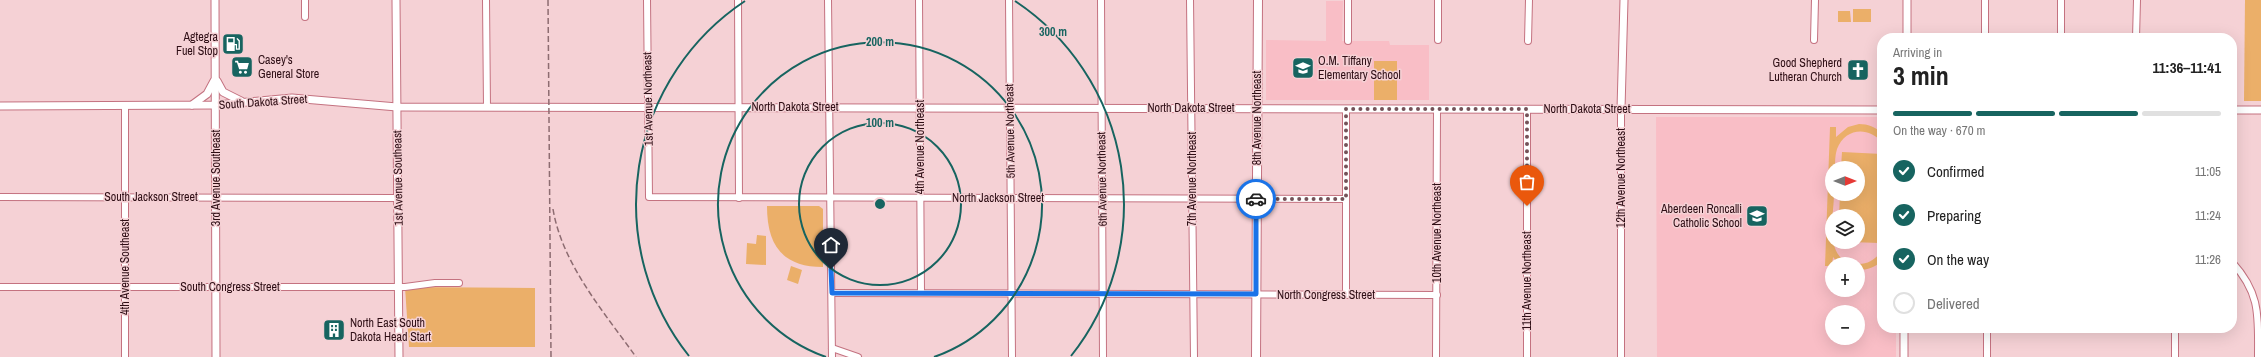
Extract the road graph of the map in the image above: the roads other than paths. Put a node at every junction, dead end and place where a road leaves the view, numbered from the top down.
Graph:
1 (215, 0) edge
2 (305, 0) edge
3 (396, 0) edge
4 (486, 0) edge
5 (647, 0) edge
6 (738, 0) edge
7 (828, 0) edge
8 (919, 0) edge
9 (1009, 0) edge
10 (1101, 0) edge
11 (1190, 0) edge
12 (1258, 0) edge
13 (1348, 0) edge
14 (1438, 0) edge
15 (1528, 0) edge
16 (1624, 0) edge
17 (1815, 0) edge
18 (1907, 0) edge
19 (1985, 0) edge
20 (2061, 0) edge
21 (2137, 0) edge
22 (305, 17) dead end
23 (1907, 33) edge
24 (1985, 33) edge
25 (2061, 33) edge
26 (2136, 33) edge
27 (1438, 40) dead end
28 (1814, 40) dead end
29 (1348, 41) dead end
30 (1528, 41) dead end
31 (216, 77) junction
32 (247, 102) junction
33 (124, 105) junction
34 (191, 105) junction
35 (216, 105) junction
36 (0, 106) edge
37 (397, 107) junction
38 (487, 107) junction
39 (549, 107) joint
40 (648, 107) junction
41 (739, 107) junction
42 (829, 108) junction
43 (920, 108) junction
44 (1010, 108) junction
45 (1101, 108) junction
46 (1191, 108) junction
47 (1257, 108) junction
48 (1346, 109) junction
49 (1437, 109) junction
50 (1527, 109) junction
51 (1621, 109) junction
52 (1877, 110) edge
53 (2237, 110) edge
54 (2261, 110) edge
55 (0, 197) edge
56 (125, 197) junction
57 (216, 197) junction
58 (649, 197) joint
59 (398, 198) junction
60 (740, 198) junction
61 (920, 198) junction
62 (830, 199) junction
63 (1011, 199) junction
64 (1102, 199) junction
65 (1192, 199) junction
66 (1256, 199) junction
67 (1346, 199) junction
68 (2237, 268) edge
69 (459, 283) dead end
70 (0, 287) edge
71 (125, 287) junction
72 (216, 287) junction
73 (399, 287) junction
74 (832, 293) junction
75 (921, 293) junction
76 (1012, 293) junction
77 (1103, 294) junction
78 (1193, 294) junction
79 (1256, 294) junction
80 (1346, 295) junction
81 (1437, 295) junction
82 (1904, 333) edge
83 (1987, 333) edge
84 (2175, 333) edge
85 (832, 348) junction
86 (846, 355) edge
87 (125, 357) edge
88 (216, 357) edge
89 (399, 357) edge
90 (832, 357) edge
91 (858, 357) edge
92 (1012, 357) edge
93 (1104, 357) edge
94 (1194, 357) edge
95 (1256, 357) edge
96 (1436, 357) edge
97 (1527, 357) edge
98 (1621, 357) edge
99 (1904, 357) edge
100 (1987, 357) edge
101 (2175, 357) edge
102 (2258, 357) edge

1 - 31 street, 3rd Avenue Southeast
2 - 22 street
3 - 37 street, 1st Avenue Southeast
4 - 38 street
5 - 40 street, 1st Avenue Northeast
6 - 41 street
7 - 42 street
8 - 43 street, 4th Avenue Northeast
9 - 44 street, 5th Avenue Northeast
10 - 45 street, 6th Avenue Northeast
11 - 46 street, 7th Avenue Northeast
12 - 47 main road, 8th Avenue Northeast
13 - 29 street
14 - 27 street
15 - 30 street
16 - 51 street, 12th Avenue Northeast
17 - 28 street
18 - 23 street
19 - 24 street
20 - 25 street
21 - 26 street
31 - 32 street
31 - 34 street
31 - 35 street, 3rd Avenue Southeast
32 - 35 street, South Dakota Street
32 - 37 street, South Dakota Street
33 - 34 street, South Dakota Street
33 - 36 street, South Dakota Street
33 - 56 street, 4th Avenue Southeast
34 - 35 street, South Dakota Street
35 - 57 street, 3rd Avenue Southeast
37 - 38 street, South Dakota Street
37 - 59 street, 1st Avenue Southeast
38 - 39 street, South Dakota Street
39 - 40 street, North Dakota Street
40 - 41 street, North Dakota Street
40 - 58 street, 1st Avenue Northeast
41 - 42 street, North Dakota Street
41 - 60 street
42 - 43 street, North Dakota Street
42 - 62 street
43 - 44 street, North Dakota Street
43 - 61 street, 4th Avenue Northeast
44 - 45 street, North Dakota Street
44 - 63 street, 5th Avenue Northeast
45 - 46 street, North Dakota Street
45 - 64 street, 6th Avenue Northeast
46 - 47 street, North Dakota Street
46 - 65 street, 7th Avenue Northeast
47 - 48 street, North Dakota Street
47 - 66 main road, 8th Avenue Northeast
48 - 49 street, North Dakota Street
48 - 67 street
49 - 50 street, North Dakota Street
49 - 81 street, 10th Avenue Northeast
50 - 51 street, North Dakota Street
50 - 97 street, 11th Avenue Northeast
51 - 52 street, North Dakota Street
51 - 98 street, 12th Avenue Northeast
53 - 54 street
55 - 56 street, South Jackson Street
56 - 57 street, South Jackson Street
56 - 71 street, 4th Avenue Southeast
57 - 59 street, South Jackson Street
57 - 72 street, 3rd Avenue Southeast
58 - 60 street, North Jackson Street
59 - 73 street, 1st Avenue Southeast
60 - 62 street, North Jackson Street
61 - 62 street, North Jackson Street
61 - 63 street, North Jackson Street
61 - 75 street, 4th Avenue Northeast
62 - 74 street
63 - 64 street, North Jackson Street
63 - 76 street, 5th Avenue Northeast
64 - 65 street, North Jackson Street
64 - 77 street, 6th Avenue Northeast
65 - 66 street, North Jackson Street
65 - 78 street, 7th Avenue Northeast
66 - 67 street, North Jackson Street
66 - 79 main road, 8th Avenue Northeast
67 - 80 street
68 - 102 street
69 - 73 street, South Congress Street
70 - 71 street, South Congress Street
71 - 72 street, South Congress Street
71 - 87 street, 4th Avenue Southeast
72 - 73 street, South Congress Street
72 - 88 street, 3rd Avenue Southeast
73 - 89 street, 1st Avenue Southeast
74 - 75 street, North Congress Street
74 - 85 street
75 - 76 street, North Congress Street
76 - 77 street, North Congress Street
76 - 92 street, 5th Avenue Northeast
77 - 78 street, North Congress Street
77 - 93 street, 6th Avenue Northeast
78 - 79 street, North Congress Street
78 - 94 street, 7th Avenue Northeast
79 - 80 street, North Congress Street
79 - 95 main road, 8th Avenue Northeast
80 - 81 street, North Congress Street
81 - 96 street, 10th Avenue Northeast
82 - 99 street
83 - 100 street
84 - 101 street
85 - 86 street
85 - 90 street
86 - 91 street

